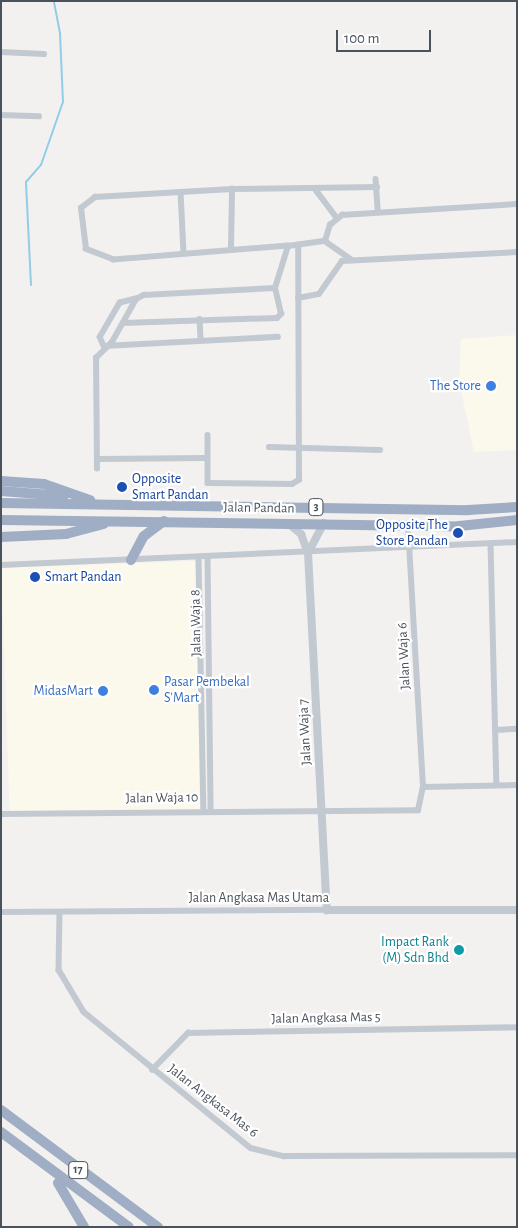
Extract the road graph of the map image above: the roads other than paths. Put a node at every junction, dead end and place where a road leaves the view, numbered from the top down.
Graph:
1 (1, 52) edge
2 (44, 54) dead end
3 (1, 115) edge
4 (40, 116) dead end
5 (376, 179) dead end
6 (377, 187) junction
7 (232, 188) junction
8 (316, 190) junction
9 (181, 192) junction
10 (517, 204) edge
11 (378, 210) junction
12 (336, 217) junction
13 (325, 241) junction
14 (298, 245) junction
15 (288, 246) junction
16 (231, 249) junction
17 (517, 252) edge
18 (184, 253) junction
19 (352, 260) junction
20 (275, 288) junction
21 (298, 298) junction
22 (136, 299) junction
23 (200, 319) junction
24 (123, 323) junction
25 (278, 337) dead end
26 (200, 339) junction
27 (104, 346) junction
28 (208, 435) dead end
29 (269, 447) dead end
30 (299, 447) junction
31 (380, 450) dead end
32 (206, 458) junction
33 (97, 459) junction
34 (97, 469) dead end
35 (1, 481) edge
36 (1, 492) edge
37 (1, 503) edge
38 (96, 503) junction
39 (517, 507) edge
40 (1, 520) edge
41 (116, 520) junction
42 (517, 520) edge
43 (164, 521) junction
44 (287, 522) junction
45 (324, 522) junction
46 (408, 525) junction
47 (1, 537) edge
48 (517, 542) edge
49 (491, 544) junction
50 (410, 547) junction
51 (308, 553) junction
52 (208, 557) junction
53 (199, 558) junction
54 (131, 560) junction
55 (1, 565) edge
56 (517, 729) edge
57 (495, 730) junction
58 (497, 785) junction
59 (517, 785) edge
60 (423, 787) junction
61 (204, 809) junction
62 (212, 809) junction
63 (324, 812) junction
64 (1, 814) edge
65 (327, 910) junction
66 (517, 910) edge
67 (1, 912) edge
68 (60, 912) junction
69 (517, 1027) edge
70 (152, 1070) junction
71 (1, 1110) edge
72 (1, 1132) edge
73 (517, 1156) edge
74 (44, 1167) junction
75 (84, 1227) edge
76 (129, 1227) edge
77 (158, 1227) edge

1 - 2 street
3 - 4 street
5 - 6 street
6 - 8 street
6 - 11 street
7 - 8 street
7 - 9 street
7 - 16 street
8 - 12 street
9 - 18 street
9 - 18 street
10 - 11 street
11 - 12 street
12 - 13 street
13 - 14 street
13 - 19 street
14 - 15 street
14 - 21 street
15 - 16 street
15 - 20 street
16 - 18 street
17 - 19 street
19 - 21 street
20 - 22 street
20 - 23 street
21 - 30 street
22 - 24 street
22 - 27 street
23 - 24 street
23 - 26 street
24 - 27 street
25 - 26 street
26 - 27 street
27 - 33 street
28 - 32 street
29 - 30 street
30 - 31 street
30 - 32 street
32 - 33 street
33 - 34 street
35 - 38 highway
36 - 38 highway
37 - 38 highway, Jalan Pandan / 3
38 - 39 highway, Jalan Pandan / 3
40 - 41 highway, Jalan Pandan / 3
41 - 43 highway, Jalan Pandan / 3
41 - 47 highway
42 - 46 highway, Jalan Pandan / 3
43 - 44 highway, Jalan Pandan / 3
43 - 54 highway
44 - 45 highway, Jalan Pandan / 3
44 - 51 street, Jalan Waja 7
45 - 46 highway, Jalan Pandan / 3
45 - 51 street
46 - 50 street, Jalan Waja 6
48 - 49 street
49 - 50 street
49 - 57 street
50 - 51 street
50 - 60 street, Jalan Waja 6
51 - 52 street
51 - 63 street, Jalan Waja 7
52 - 53 street
52 - 62 street, Jalan Waja 8
53 - 54 street
53 - 61 street, Jalan Waja 8
54 - 55 street
56 - 57 street
57 - 58 street
58 - 59 street
58 - 60 street
60 - 63 street, Jalan Waja 10
61 - 62 street, Jalan Waja 10
61 - 64 street, Jalan Waja 10
62 - 63 street, Jalan Waja 10
63 - 65 street, Jalan Waja 7
65 - 66 street, Jalan Angkasa Mas Utama
65 - 68 street, Jalan Angkasa Mas Utama
67 - 68 street, Jalan Angkasa Mas Utama
68 - 70 street, Jalan Angkasa Mas 6
69 - 70 street, Jalan Angkasa Mas 5
70 - 73 street, Jalan Angkasa Mas 6
71 - 77 highway, 17
72 - 74 highway, 17
74 - 75 highway
74 - 76 highway, 17

